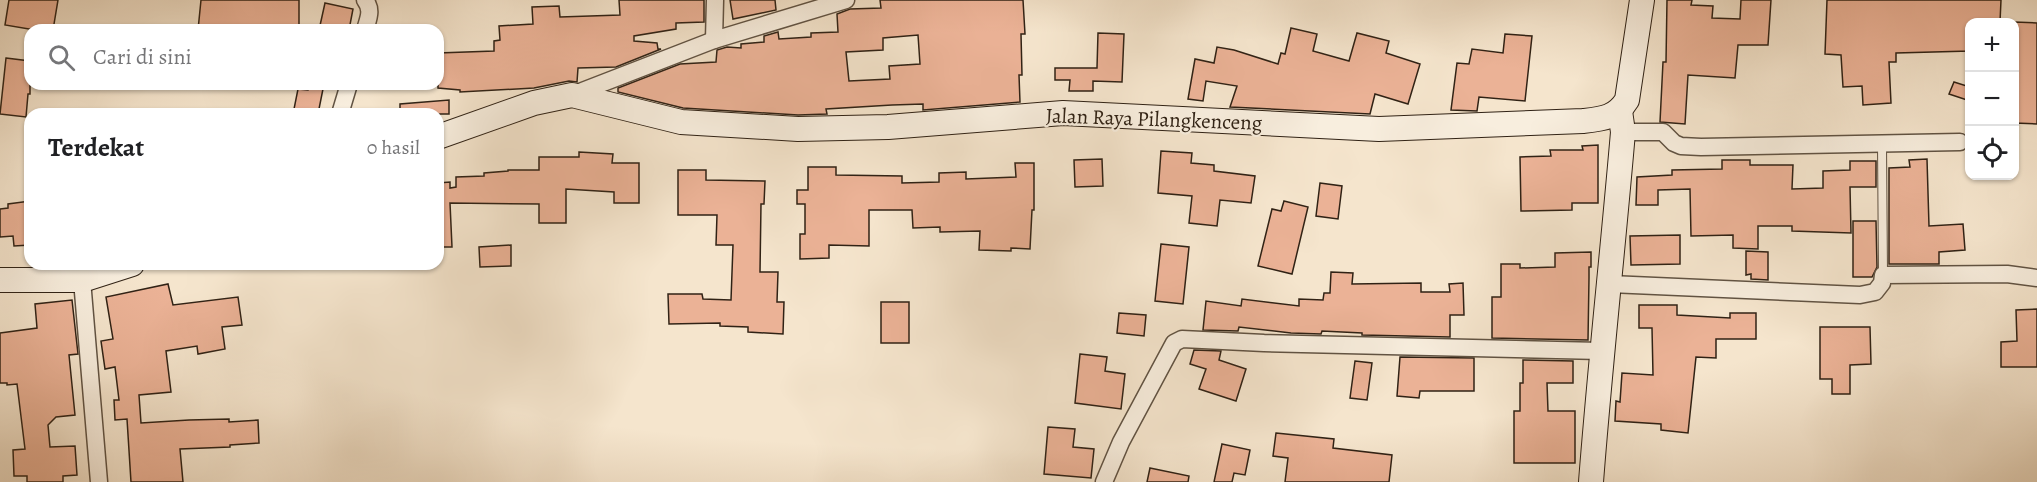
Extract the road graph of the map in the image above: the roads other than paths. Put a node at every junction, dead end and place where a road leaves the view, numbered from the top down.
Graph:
1 (365, 0) edge
2 (715, 0) edge
3 (846, 0) edge
4 (1642, 0) edge
5 (367, 24) edge
6 (714, 40) junction
7 (347, 90) edge
8 (572, 95) junction
9 (342, 108) edge
10 (1622, 122) junction
11 (444, 135) edge
12 (1960, 142) dead end
13 (1882, 144) junction
14 (113, 270) edge
15 (1883, 275) junction
16 (2037, 278) edge
17 (0, 279) edge
18 (82, 280) junction
19 (1610, 284) junction
20 (1601, 351) junction
21 (99, 482) edge
22 (1104, 482) edge
23 (1591, 482) edge

1 - 5 street
2 - 6 street
3 - 6 street
4 - 10 main road
6 - 8 street
7 - 9 street
8 - 10 main road, Jalan Raya Pilangkenceng
8 - 11 main road, Jalan Raya Pilangkenceng
10 - 13 street
10 - 19 main road
12 - 13 street
13 - 15 lane
14 - 18 main road
15 - 16 street
15 - 19 street
17 - 18 main road
18 - 21 street
19 - 20 main road
20 - 22 street
20 - 23 main road

